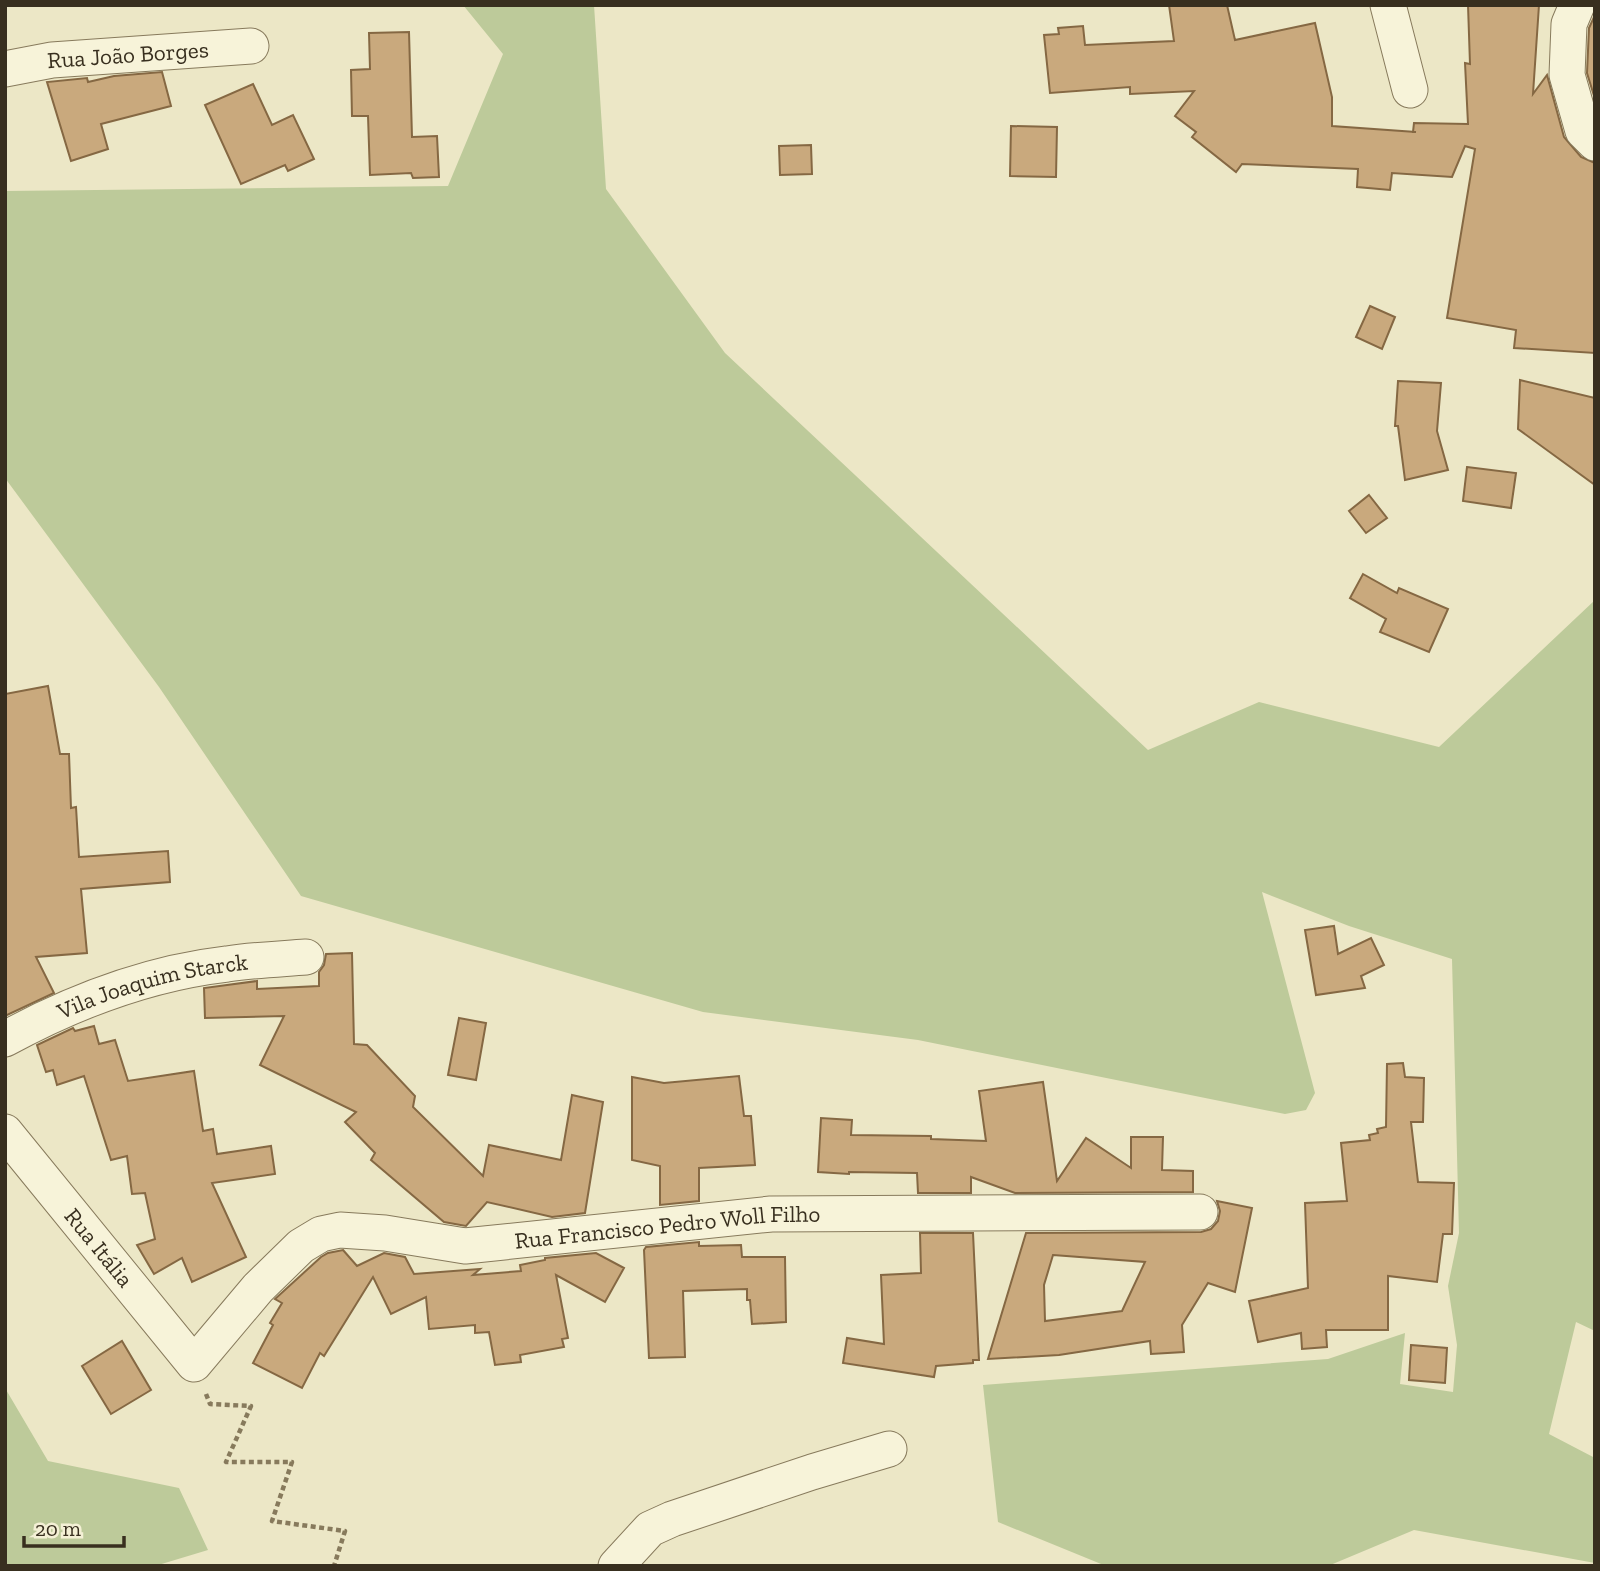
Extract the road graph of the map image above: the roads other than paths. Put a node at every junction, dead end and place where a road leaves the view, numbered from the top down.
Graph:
1 (1388, 5) edge
2 (1577, 5) edge
3 (251, 46) dead end
4 (5, 69) edge
5 (1410, 90) dead end
6 (1595, 143) edge
7 (306, 957) dead end
8 (5, 1039) edge
9 (5, 1132) edge
10 (1200, 1212) dead end
11 (194, 1363) joint
12 (889, 1449) dead end
13 (616, 1566) edge

1 - 5 street
2 - 6 street
3 - 4 street, Rua João Borges
7 - 8 street, Vila Joaquim Starck
9 - 11 street, Rua Itália
10 - 11 street, Rua Francisco Pedro Woll Filho
12 - 13 street

